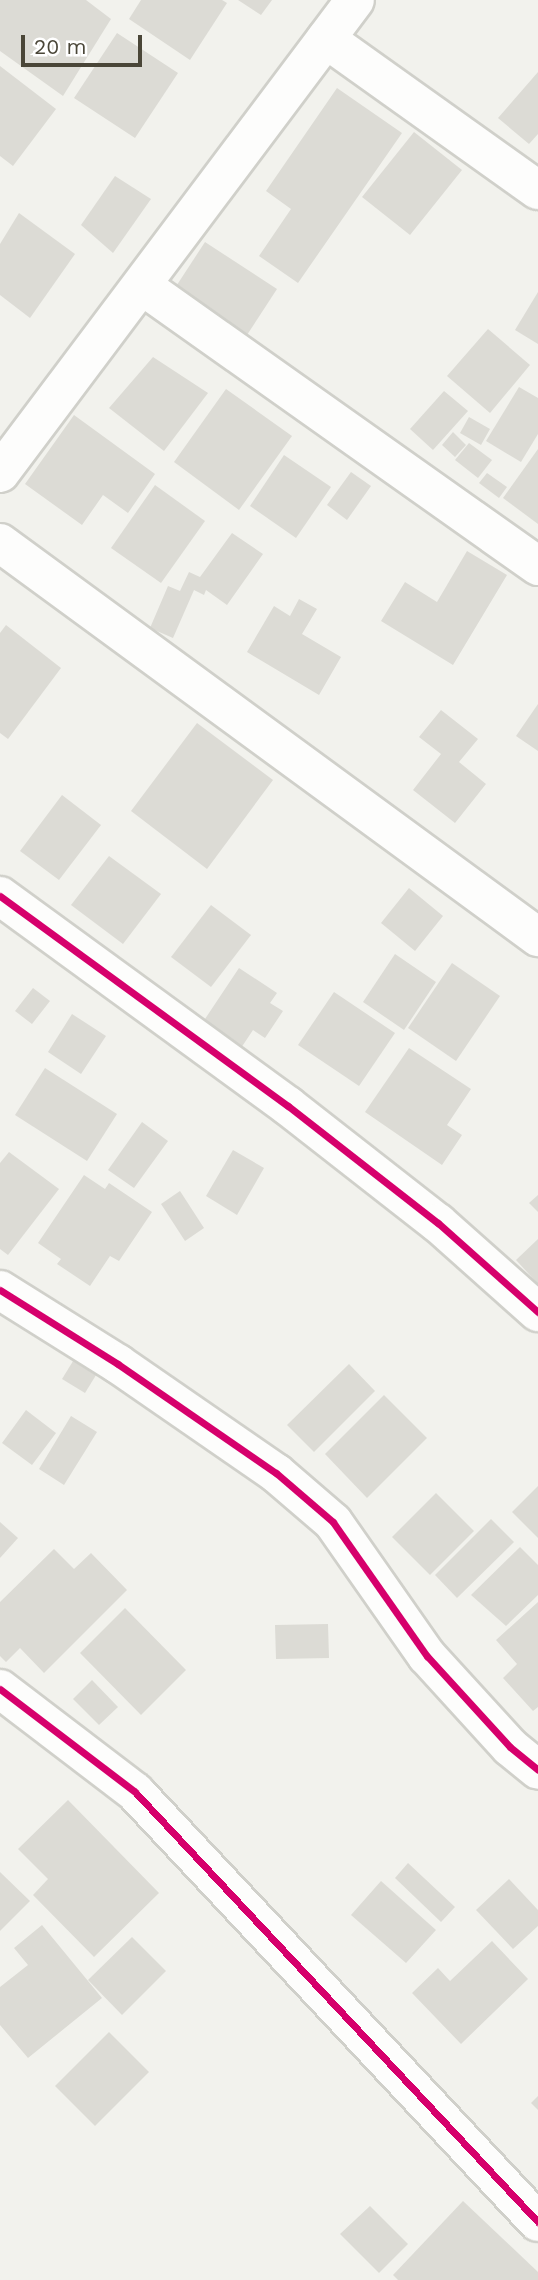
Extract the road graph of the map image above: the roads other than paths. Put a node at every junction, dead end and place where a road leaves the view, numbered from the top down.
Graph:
1 (355, 0) edge
2 (326, 39) junction
3 (538, 190) edge
4 (144, 287) junction
5 (0, 474) edge
6 (0, 543) edge
7 (538, 566) edge
8 (0, 896) edge
9 (538, 937) edge
10 (0, 1290) edge
11 (538, 1312) edge
12 (0, 1689) edge
13 (538, 1770) edge
14 (538, 2222) edge

1 - 2 street
2 - 3 street
2 - 4 street
4 - 5 street
4 - 7 street
6 - 9 street
8 - 11 street
10 - 13 street
12 - 14 street

